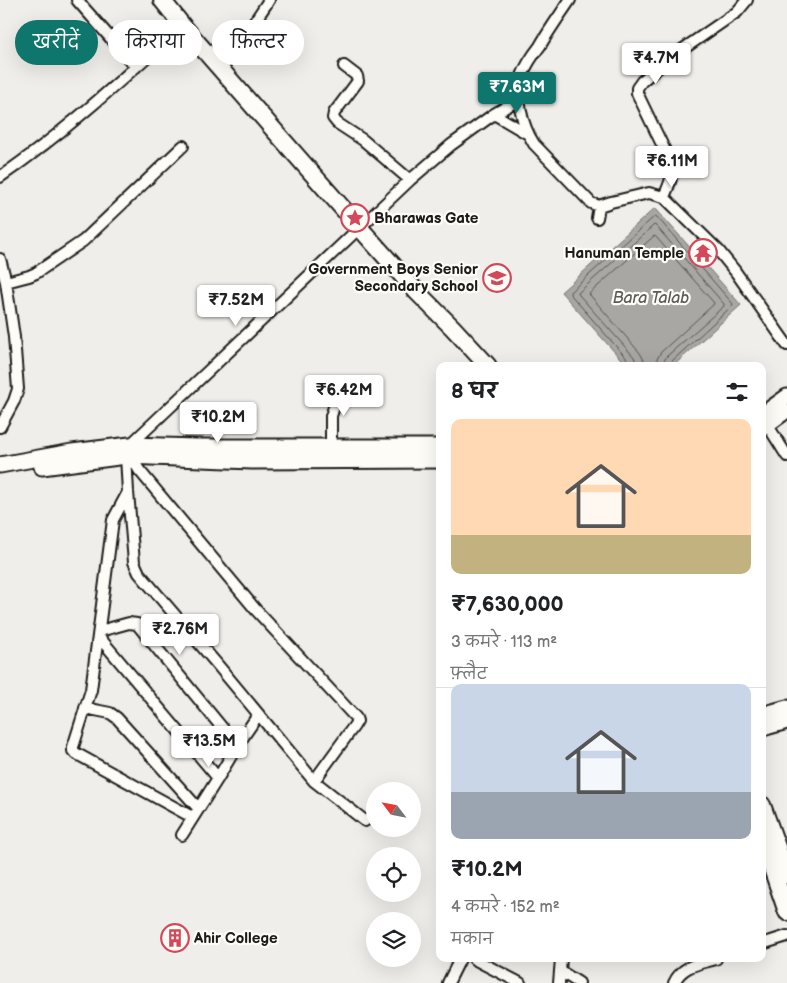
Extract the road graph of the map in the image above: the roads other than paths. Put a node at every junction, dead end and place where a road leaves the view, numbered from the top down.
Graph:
1 (77, 0) edge
2 (162, 0) edge
3 (269, 0) edge
4 (570, 0) edge
5 (747, 0) edge
6 (178, 20) edge
7 (202, 48) edge
8 (344, 66) dead end
9 (136, 67) joint
10 (221, 69) junction
11 (520, 99) junction
12 (494, 114) junction
13 (528, 134) junction
14 (183, 146) dead end
15 (0, 177) edge
16 (410, 180) junction
17 (664, 197) junction
18 (599, 206) junction
19 (597, 218) dead end
20 (359, 227) junction
21 (1, 263) edge
22 (6, 282) junction
23 (787, 345) edge
24 (484, 362) edge
25 (357, 388) dead end
26 (787, 397) edge
27 (787, 410) edge
28 (766, 419) edge
29 (766, 420) edge
30 (766, 424) edge
31 (0, 427) edge
32 (331, 447) junction
33 (436, 447) edge
34 (133, 451) junction
35 (787, 456) edge
36 (436, 460) edge
37 (0, 465) edge
38 (0, 474) edge
39 (128, 492) junction
40 (99, 634) junction
41 (85, 708) junction
42 (787, 708) edge
43 (766, 714) edge
44 (258, 715) junction
45 (787, 721) edge
46 (766, 727) edge
47 (236, 746) junction
48 (218, 778) junction
49 (314, 781) junction
50 (195, 813) junction
51 (766, 816) edge
52 (365, 821) dead end
53 (182, 835) dead end
54 (766, 851) edge
55 (787, 875) edge
56 (787, 912) edge
57 (787, 936) edge
58 (766, 943) edge
59 (458, 962) edge
60 (480, 962) edge
61 (561, 962) edge
62 (707, 962) edge
63 (560, 971) junction
64 (448, 983) edge
65 (520, 983) edge
66 (559, 983) edge
67 (579, 983) edge
68 (674, 983) edge

1 - 9 street
2 - 6 main road
3 - 10 street
4 - 11 street
5 - 17 street
7 - 10 main road
8 - 16 street
9 - 15 street
10 - 20 main road
11 - 12 street
11 - 13 street
12 - 13 street
12 - 16 street
13 - 18 street
14 - 22 street
16 - 20 street
17 - 18 street
17 - 23 street
18 - 19 street
20 - 24 main road
20 - 34 street
21 - 22 street
22 - 31 street
25 - 32 street
26 - 28 main road
27 - 29 main road
30 - 35 street
32 - 33 main road
32 - 34 main road
34 - 36 main road
34 - 37 main road
34 - 38 main road
34 - 39 street
34 - 49 street
39 - 40 street
39 - 44 street
40 - 41 street
40 - 47 street
40 - 48 street
41 - 50 street
41 - 50 street
42 - 43 main road
44 - 47 street
44 - 49 street
45 - 46 main road
47 - 48 street
48 - 50 street
49 - 52 street
50 - 53 street
51 - 55 main road
54 - 56 main road
57 - 58 street
59 - 64 street
60 - 65 street
61 - 63 street
62 - 68 street
63 - 66 street
63 - 67 street

